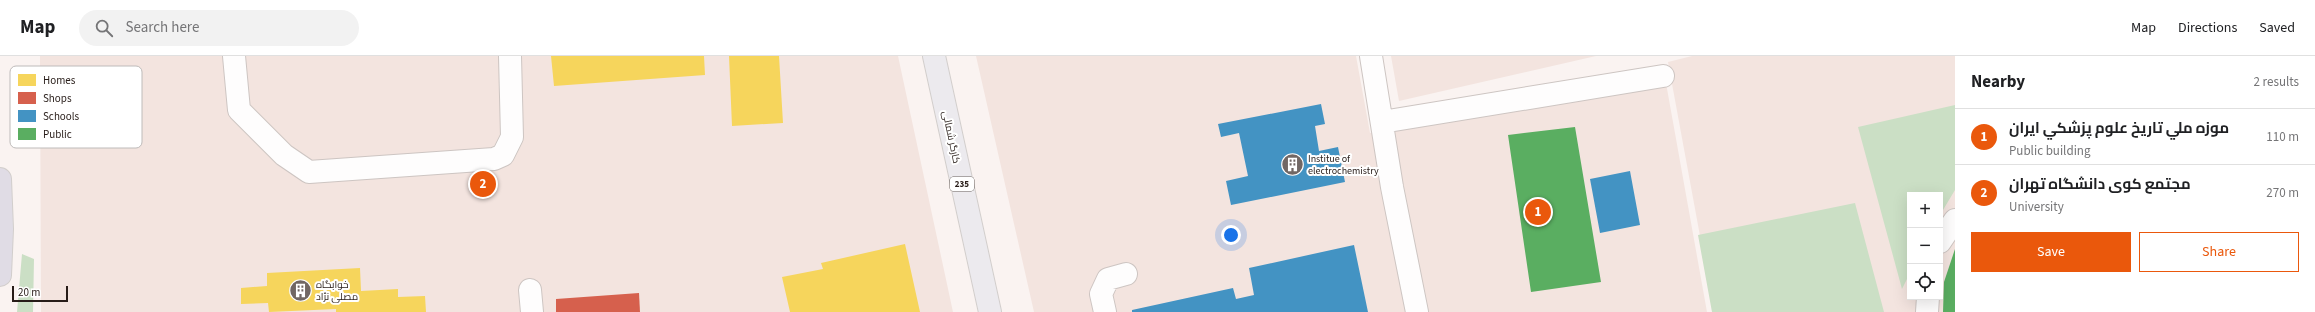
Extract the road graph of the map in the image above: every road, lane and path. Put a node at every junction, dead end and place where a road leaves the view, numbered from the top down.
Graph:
1 (234, 56) edge
2 (510, 56) edge
3 (934, 56) edge
4 (1371, 56) edge
5 (1663, 76) dead end
6 (1382, 122) junction
7 (0, 179) edge
8 (1955, 220) edge
9 (1943, 238) edge
10 (1126, 274) dead end
11 (0, 275) edge
12 (530, 290) dead end
13 (1928, 300) edge
14 (532, 312) edge
15 (990, 312) edge
16 (1105, 312) edge
17 (1417, 312) edge
18 (1927, 312) edge

1 - 2 lane
3 - 15 main road, کارگر شمالی / 235
4 - 6 lane
5 - 6 lane
6 - 17 lane
7 - 11 highway
8 - 9 lane
10 - 16 lane
12 - 14 lane
13 - 18 lane

